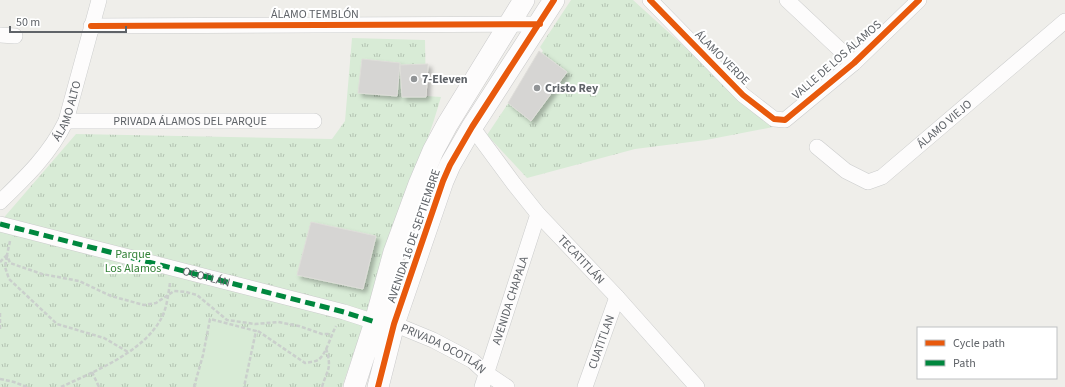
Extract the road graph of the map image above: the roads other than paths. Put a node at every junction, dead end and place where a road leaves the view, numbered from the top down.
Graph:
1 (99, 0) edge
2 (524, 0) edge
3 (554, 0) edge
4 (650, 0) edge
5 (787, 0) edge
6 (919, 0) edge
7 (1065, 21) edge
8 (509, 23) junction
9 (540, 24) junction
10 (91, 26) junction
11 (0, 35) edge
12 (16, 36) dead end
13 (854, 63) junction
14 (314, 120) dead end
15 (785, 120) joint
16 (66, 121) junction
17 (472, 126) junction
18 (817, 147) dead end
19 (0, 202) edge
20 (538, 214) junction
21 (7, 225) edge
22 (617, 297) junction
23 (385, 323) junction
24 (484, 380) edge
25 (354, 387) edge
26 (378, 387) edge
27 (507, 387) edge
28 (586, 387) edge
29 (697, 387) edge

1 - 10 street, ÁLAMO ALTO
2 - 8 street, AVENIDA 16 DE SEPTIEMBRE
3 - 9 street, AVENIDA 16 DE SEPTIEMBRE
4 - 15 street, ÁLAMO VERDE
5 - 13 street
6 - 13 street, VALLE DE LOS ÁLAMOS
7 - 18 street, ÁLAMO VIEJO
8 - 9 street, ÁLAMO TEMBLÓN
8 - 10 street, ÁLAMO TEMBLÓN
8 - 23 street, AVENIDA 16 DE SEPTIEMBRE
9 - 17 street, AVENIDA 16 DE SEPTIEMBRE
10 - 16 street, ÁLAMO ALTO
11 - 12 street
13 - 15 street, VALLE DE LOS ÁLAMOS
14 - 16 street, PRIVADA ÁLAMOS DEL PARQUE
16 - 19 street, ÁLAMO ALTO
17 - 20 street, TECATITLÁN
17 - 23 street, AVENIDA 16 DE SEPTIEMBRE
20 - 22 street, TECATITLÁN
20 - 24 street, AVENIDA CHAPALA
21 - 23 street, OCOTLÁN
22 - 28 street, CUATITLAN
22 - 29 street, TECATITLÁN
23 - 24 street, PRIVADA OCOTLÁN
23 - 25 street, AVENIDA 16 DE SEPTIEMBRE
23 - 26 street, AVENIDA 16 DE SEPTIEMBRE
24 - 27 street, PRIVADA OCOTLÁN

